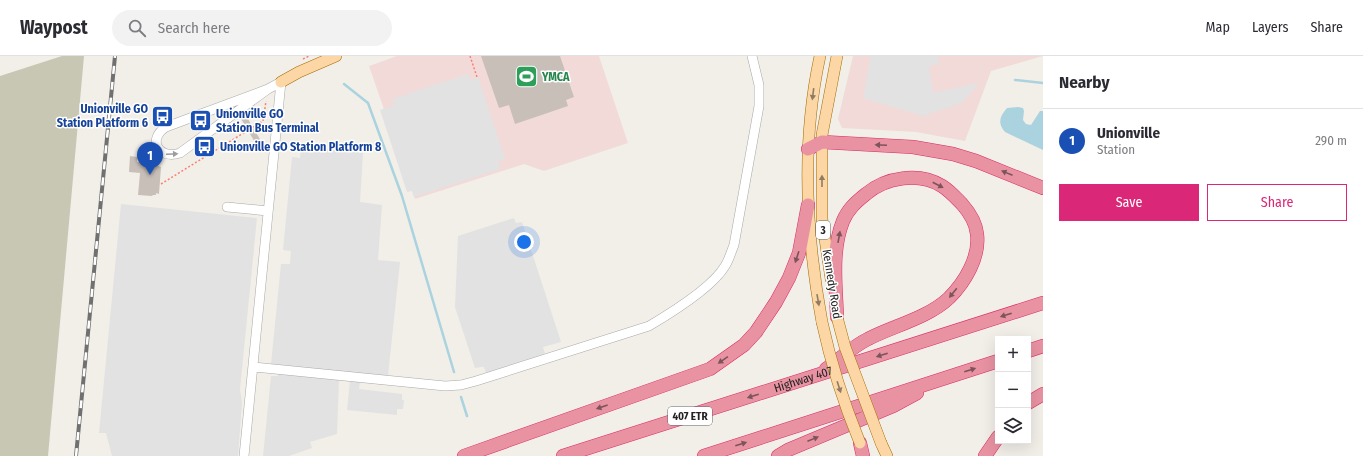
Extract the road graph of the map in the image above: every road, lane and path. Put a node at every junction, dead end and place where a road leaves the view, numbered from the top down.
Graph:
1 (309, 56) edge
2 (336, 56) edge
3 (470, 56) edge
4 (752, 56) edge
5 (820, 56) edge
6 (837, 56) edge
7 (298, 61) dead end
8 (477, 77) dead end
9 (281, 82) junction
10 (268, 89) junction
11 (822, 142) junction
12 (808, 150) junction
13 (161, 184) dead end
14 (1043, 188) edge
15 (808, 205) junction
16 (226, 207) dead end
17 (268, 211) junction
18 (1043, 303) edge
19 (837, 317) junction
20 (1043, 346) edge
21 (1031, 350) edge
22 (995, 362) edge
23 (253, 367) junction
24 (816, 376) junction
25 (941, 379) junction
26 (1043, 394) edge
27 (1031, 401) edge
28 (995, 441) edge
29 (861, 450) edge
30 (244, 456) edge
31 (464, 456) edge
32 (563, 456) edge
33 (704, 456) edge
34 (778, 456) edge
35 (867, 456) edge
36 (887, 456) edge
37 (985, 456) edge

1 - 7 path
2 - 9 main road
3 - 8 path
4 - 23 street
5 -> 12 main road, Kennedy Road / 3
6 - 11 main road, Kennedy Road / 3
9 - 10 street
9 - 17 street
10 -> 10 street
10 - 13 path
11 - 12 highway
14 -> 11 highway
19 -> 11 main road, Kennedy Road / 3
12 - 15 main road, Kennedy Road / 3
15 -> 29 main road, Kennedy Road / 3, bridge
15 -> 31 highway
16 - 17 street
17 - 23 street
18 -> 24 highway, Highway 407 / 407 ETR
19 -> 24 highway
19 - 36 main road, Kennedy Road / 3, bridge
20 - 21 highway
25 -> 22 highway
23 - 30 street
24 -> 32 highway, Highway 407 / 407 ETR
33 -> 25 highway
34 -> 25 highway
26 - 27 highway
28 - 37 highway
29 - 35 main road, Kennedy Road / 3

